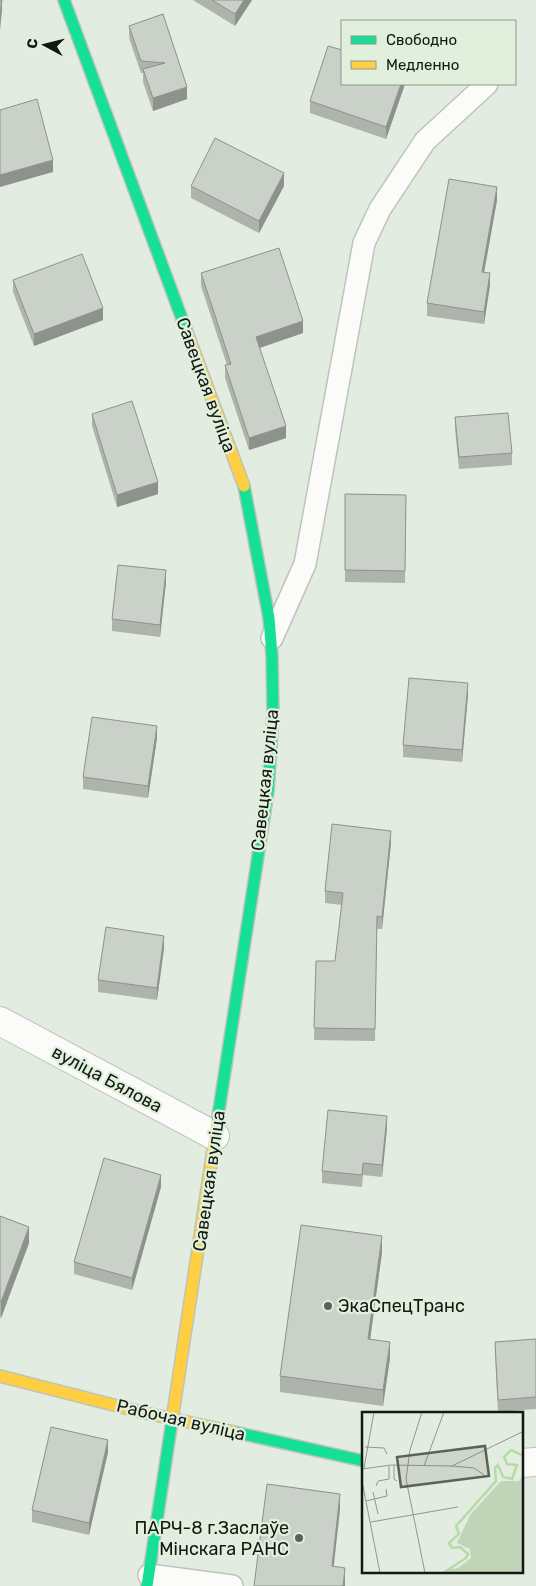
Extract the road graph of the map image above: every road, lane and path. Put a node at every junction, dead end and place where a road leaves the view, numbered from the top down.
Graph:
1 (64, 0) edge
2 (486, 85) edge
3 (272, 638) junction
4 (0, 1022) edge
5 (215, 1136) junction
6 (0, 1376) edge
7 (174, 1419) junction
8 (362, 1461) edge
9 (148, 1581) edge
10 (232, 1586) edge

1 - 3 main road, Савецкая вуліца
2 - 3 lane
3 - 5 main road, Савецкая вуліца
4 - 5 street, вуліца Бялова
5 - 7 main road, Савецкая вуліца
6 - 7 main road, Рабочая вуліца
7 - 8 main road, Рабочая вуліца
7 - 9 main road, Савецкая вуліца
9 - 10 lane

